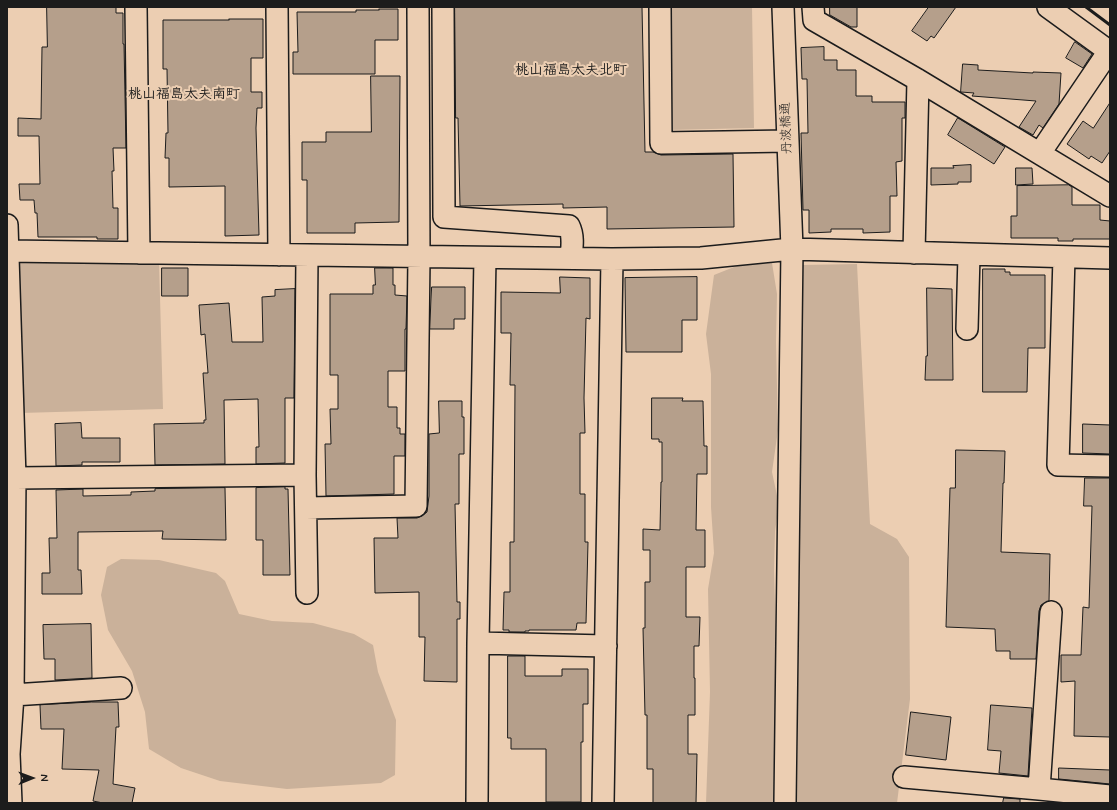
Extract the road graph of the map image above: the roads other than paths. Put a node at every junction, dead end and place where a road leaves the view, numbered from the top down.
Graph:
1 (136, 7) edge
2 (278, 7) edge
3 (418, 7) edge
4 (443, 7) edge
5 (660, 7) edge
6 (783, 7) edge
7 (813, 7) edge
8 (1048, 7) edge
9 (1109, 51) edge
10 (918, 80) junction
11 (788, 142) junction
12 (1040, 153) junction
13 (1110, 196) edge
14 (7, 225) edge
15 (792, 249) junction
16 (7, 251) edge
17 (139, 253) junction
18 (914, 254) junction
19 (279, 255) junction
20 (969, 255) junction
21 (307, 256) junction
22 (419, 257) junction
23 (1064, 257) junction
24 (485, 258) junction
25 (571, 258) junction
26 (1110, 258) edge
27 (612, 259) junction
28 (967, 329) dead end
29 (1110, 466) edge
30 (305, 475) junction
31 (15, 478) junction
32 (306, 508) junction
33 (307, 593) dead end
34 (1051, 612) dead end
35 (478, 643) junction
36 (606, 646) junction
37 (121, 688) dead end
38 (13, 695) junction
39 (8, 756) edge
40 (904, 776) dead end
41 (1039, 789) junction
42 (1110, 796) edge
43 (11, 803) edge
44 (477, 803) edge
45 (603, 803) edge
46 (786, 803) edge

1 - 17 street
2 - 19 street
3 - 22 street
4 - 25 street
5 - 11 street
6 - 11 street, 丹波橋通
7 - 10 street
8 - 9 street
9 - 12 street
10 - 12 street
10 - 18 street
11 - 15 street, 丹波橋通
12 - 13 street
14 - 16 street
15 - 18 street
15 - 27 street
15 - 46 street, 丹波橋通
16 - 17 street
16 - 31 street
17 - 19 street
18 - 20 street
19 - 21 street
20 - 23 street
20 - 28 street
21 - 22 street
21 - 30 street
22 - 24 street
22 - 32 street
23 - 26 street
23 - 29 street
24 - 25 street
24 - 35 street
25 - 27 street
27 - 36 street
30 - 31 street
30 - 32 street
31 - 38 street
32 - 33 street
34 - 41 street
35 - 36 street
35 - 44 street
36 - 45 street
37 - 38 street
38 - 39 street
39 - 43 street
40 - 41 street
41 - 42 street

